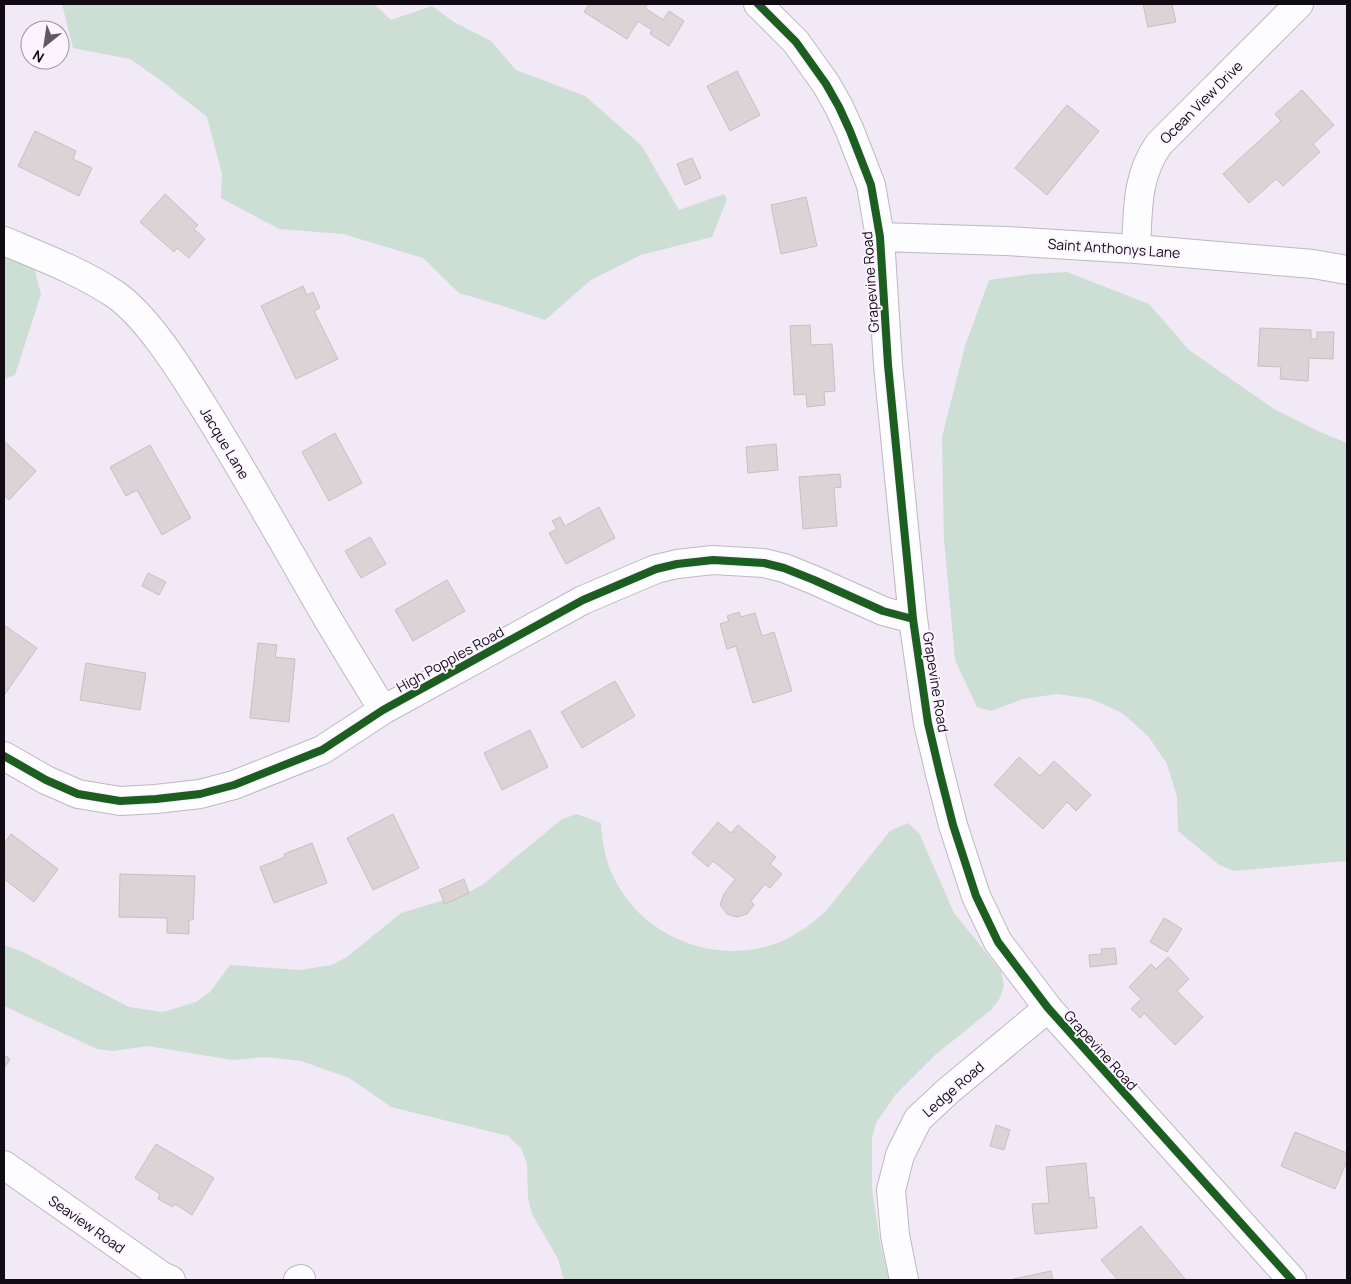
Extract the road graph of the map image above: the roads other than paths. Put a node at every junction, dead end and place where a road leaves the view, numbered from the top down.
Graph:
1 (758, 4) edge
2 (1298, 4) edge
3 (880, 237) junction
4 (4, 241) edge
5 (1136, 249) junction
6 (1347, 270) edge
7 (913, 619) junction
8 (383, 710) junction
9 (4, 756) edge
10 (1048, 1008) junction
11 (4, 1165) edge
12 (171, 1280) edge
13 (904, 1280) edge
14 (1292, 1280) edge

1 - 3 street, Grapevine Road
2 - 5 street, Ocean View Drive
3 - 5 street, Saint Anthonys Lane
3 - 7 street, Grapevine Road
4 - 8 street, Jacque Lane
5 - 6 street, Saint Anthonys Lane
7 - 8 street, High Popples Road
7 - 10 street, Grapevine Road
8 - 9 street, High Popples Road
10 - 13 street, Ledge Road
10 - 14 street, Grapevine Road
11 - 12 street, Seaview Road

